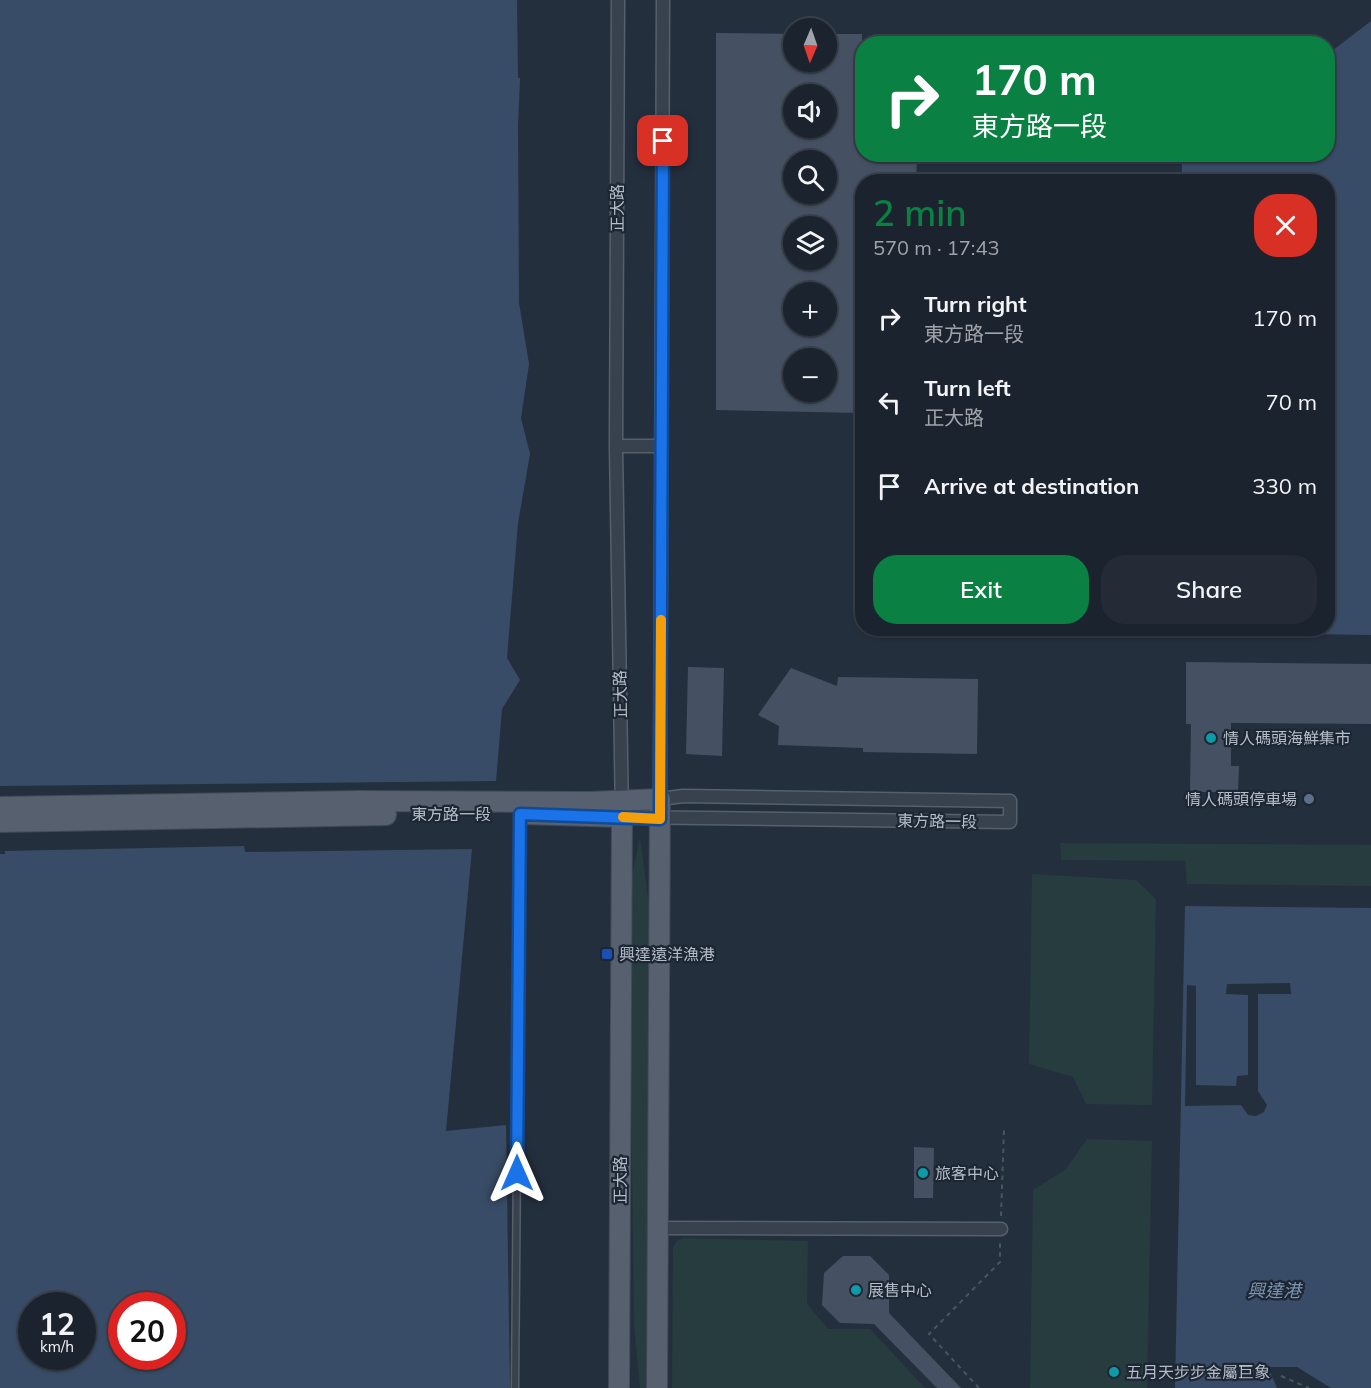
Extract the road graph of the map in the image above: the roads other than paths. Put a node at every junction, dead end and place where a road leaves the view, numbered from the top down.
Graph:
1 (618, 0) edge
2 (663, 0) edge
3 (616, 446) junction
4 (662, 446) junction
5 (660, 799) junction
6 (0, 807) edge
7 (622, 809) junction
8 (520, 814) junction
9 (660, 819) junction
10 (0, 822) edge
11 (657, 1228) junction
12 (1001, 1229) dead end
13 (515, 1388) edge
14 (619, 1388) edge
15 (657, 1388) edge

1 - 3 street, 正大路
2 - 4 street
3 - 4 street
3 - 7 street, 正大路
4 - 5 street
5 - 7 main road, 東方路一段
5 - 9 main road
5 - 9 street, 東方路一段
6 - 7 main road, 東方路一段
7 - 8 main road, 東方路一段
7 - 9 street, 東方路一段
7 - 14 main road, 正大路
8 - 10 main road, 東方路一段
8 - 13 lane
9 - 11 main road
11 - 12 street
11 - 15 main road

